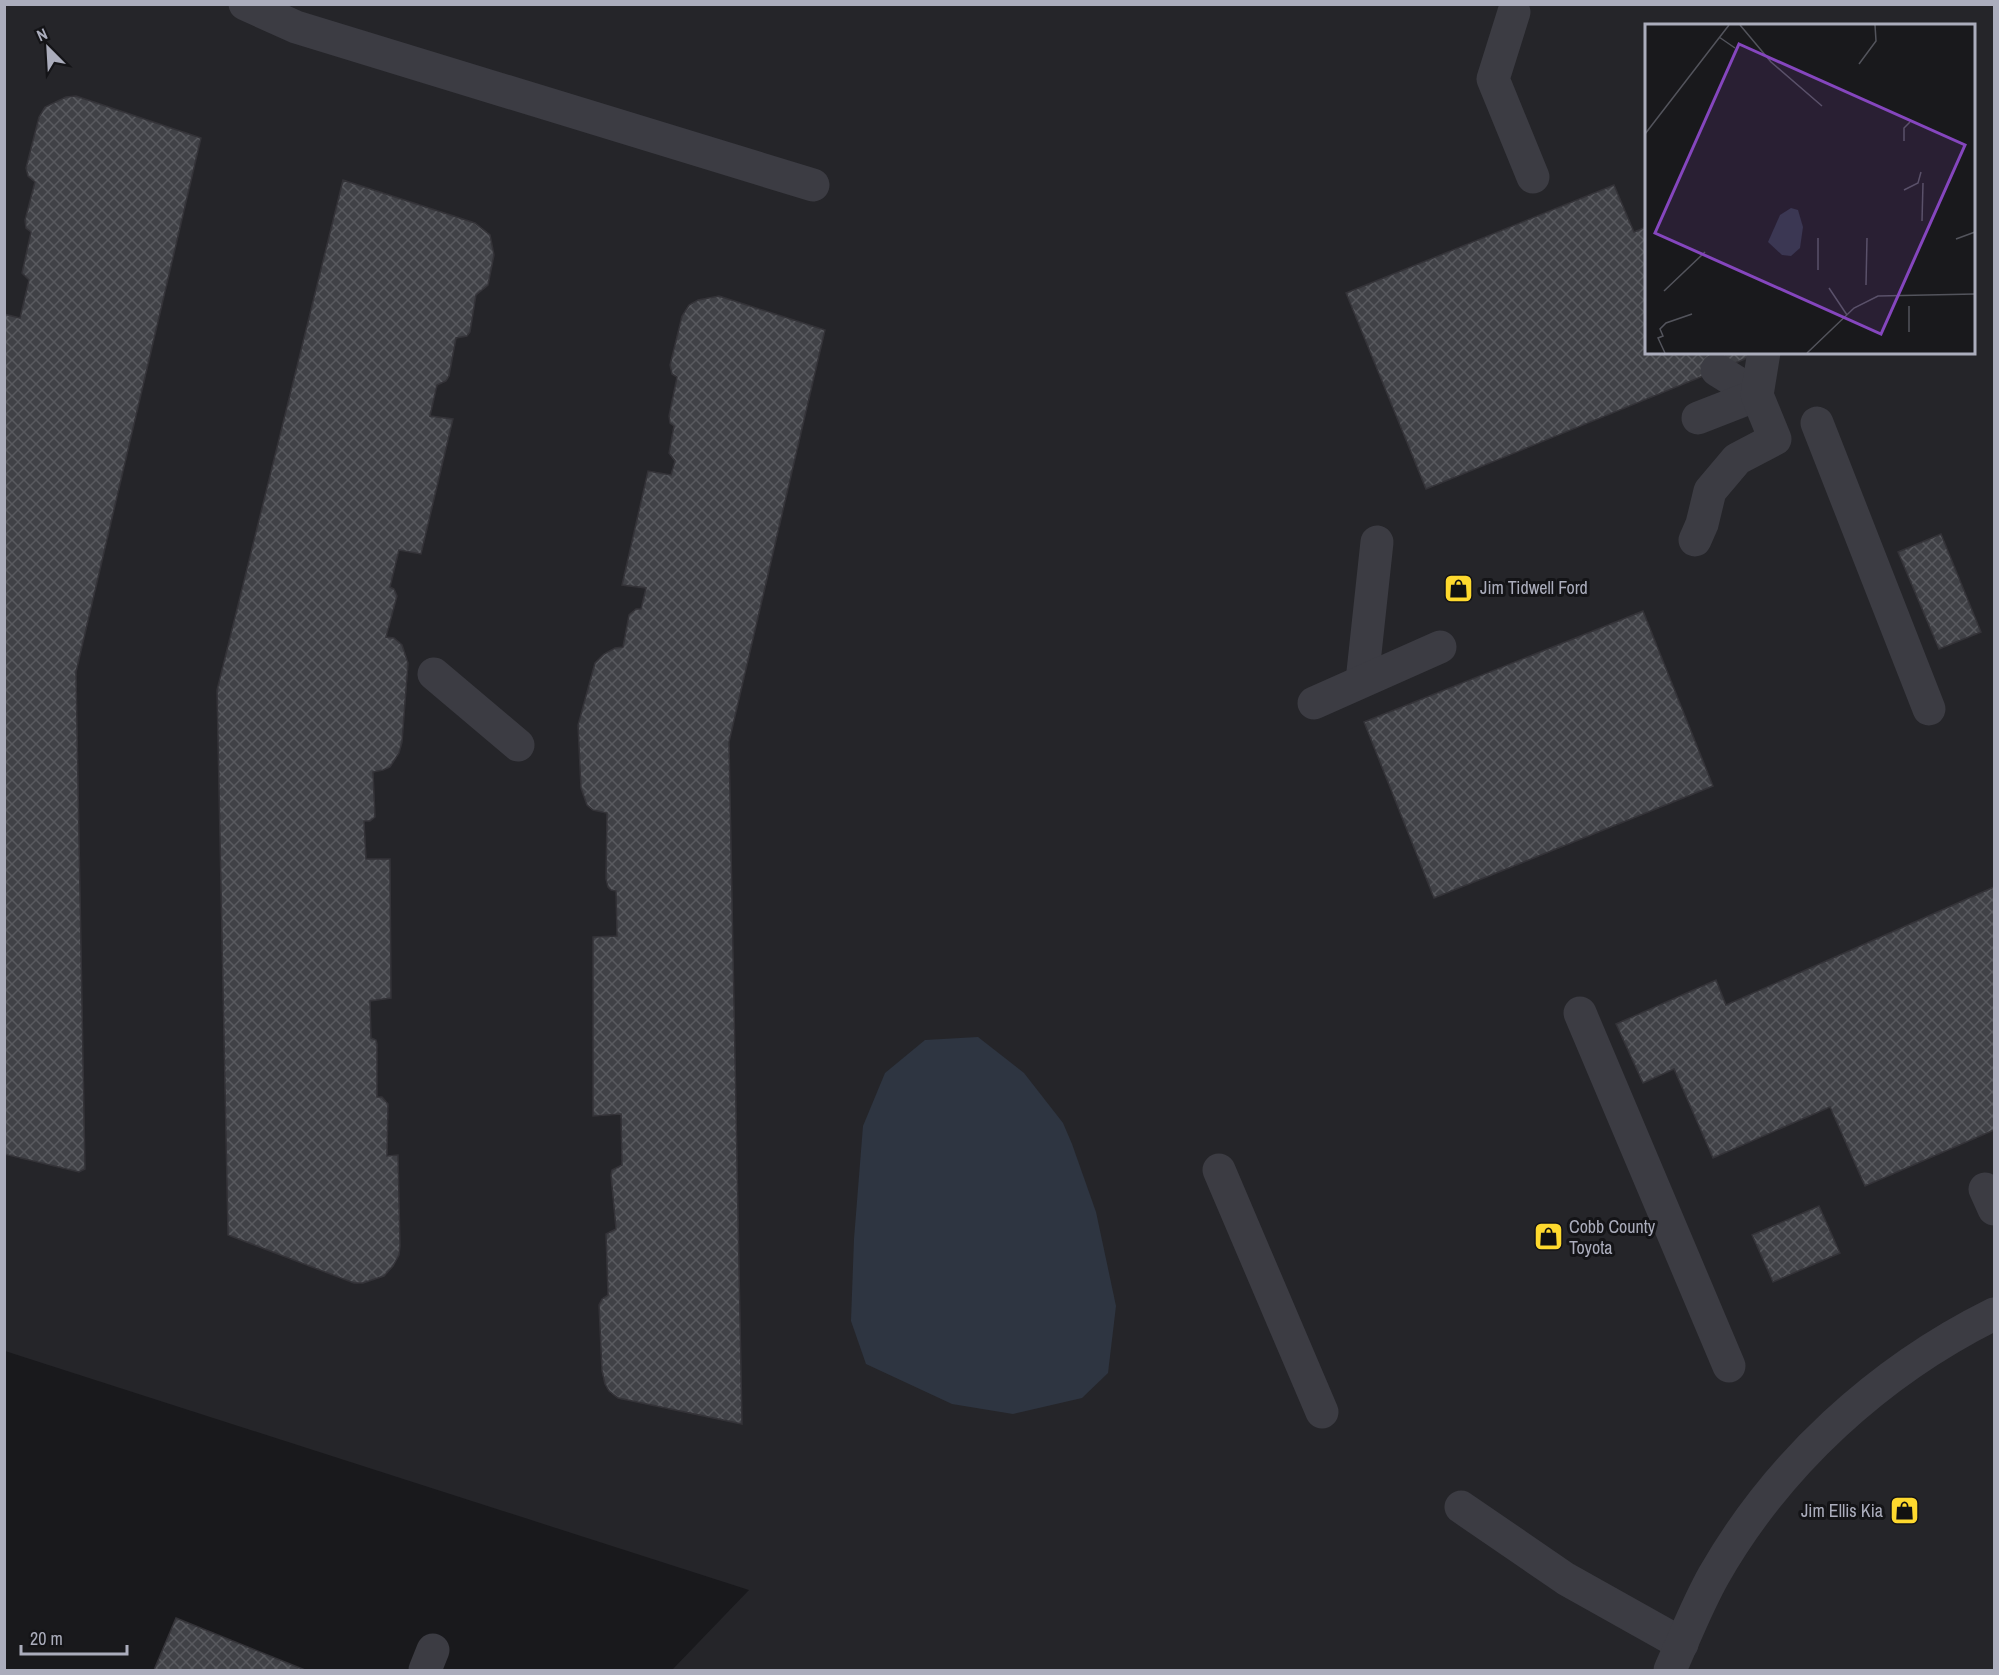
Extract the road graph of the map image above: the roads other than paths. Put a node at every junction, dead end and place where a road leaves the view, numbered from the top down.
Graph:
1 (245, 4) edge
2 (1514, 12) dead end
3 (299, 16) edge
4 (1533, 177) dead end
5 (813, 185) dead end
6 (1764, 354) edge
7 (1717, 370) dead end
8 (1757, 395) junction
9 (1698, 418) dead end
10 (1817, 423) dead end
11 (1695, 540) dead end
12 (1377, 542) dead end
13 (1440, 647) dead end
14 (434, 674) dead end
15 (1362, 681) junction
16 (1314, 703) dead end
17 (1929, 709) dead end
18 (518, 745) dead end
19 (1580, 1013) dead end
20 (1219, 1170) dead end
21 (1995, 1314) edge
22 (1729, 1366) dead end
23 (1322, 1412) dead end
24 (1461, 1507) dead end
25 (1676, 1657) edge

1 - 3 street
2 - 4 street
3 - 5 street
6 - 8 street
7 - 8 street
8 - 9 street
8 - 11 street
10 - 17 street
12 - 15 street
13 - 15 street
14 - 18 street
15 - 16 street
19 - 22 street
20 - 23 street
21 - 25 street
24 - 25 street

